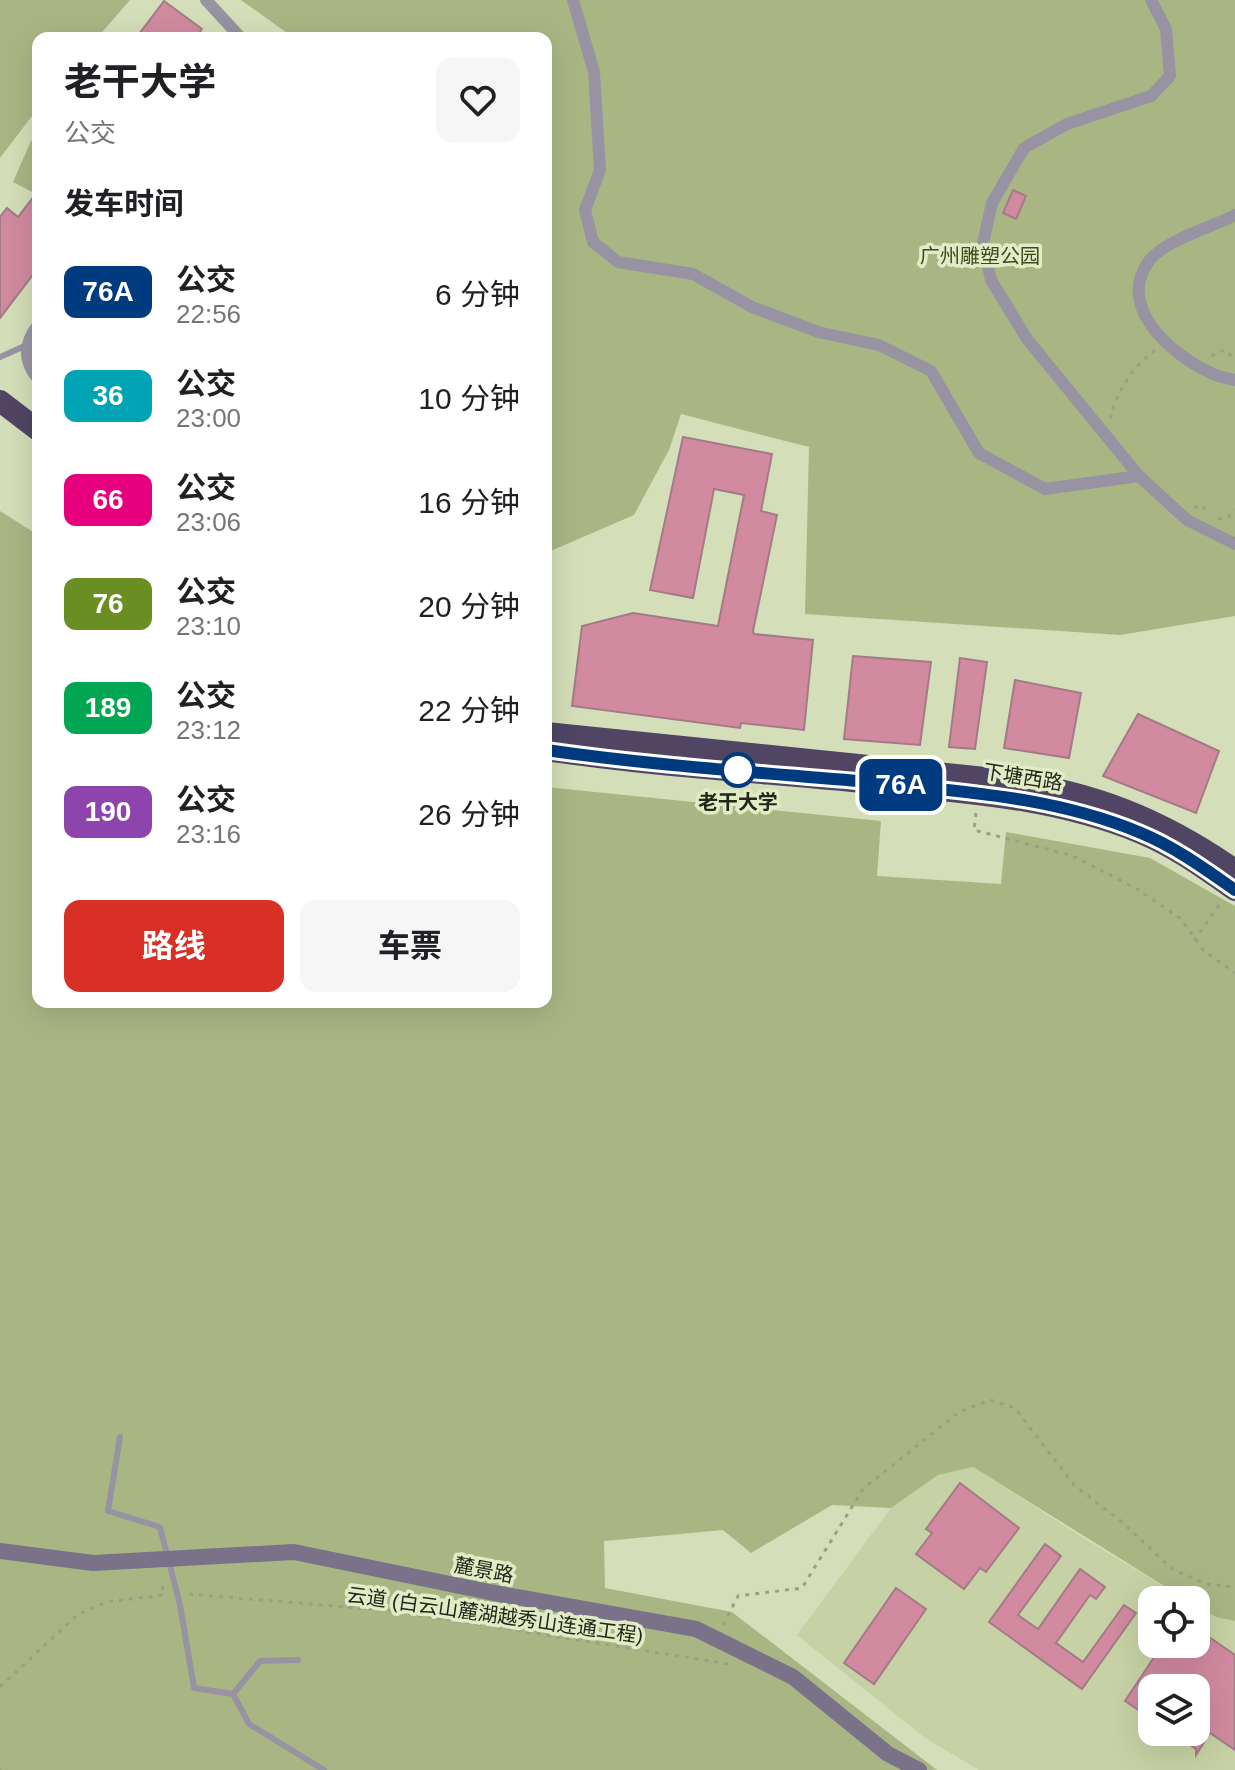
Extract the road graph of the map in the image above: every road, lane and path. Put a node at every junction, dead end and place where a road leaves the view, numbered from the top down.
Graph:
1 (206, 0) edge
2 (573, 0) edge
3 (1151, 0) edge
4 (235, 32) edge
5 (1235, 215) edge
6 (32, 336) edge
7 (1164, 343) junction
8 (27, 345) junction
9 (0, 357) edge
10 (1235, 358) edge
11 (1202, 367) junction
12 (32, 372) edge
13 (1235, 380) edge
14 (0, 401) edge
15 (0, 420) edge
16 (32, 425) edge
17 (1106, 434) junction
18 (32, 444) edge
19 (1139, 476) junction
20 (1235, 544) edge
21 (552, 734) edge
22 (552, 751) edge
23 (978, 793) junction
24 (1235, 870) edge
25 (1231, 892) edge
26 (1194, 941) junction
27 (1235, 973) edge
28 (120, 1437) dead end
29 (0, 1551) edge
30 (169, 1580) dead end
31 (185, 1587) dead end
32 (1235, 1587) edge
33 (738, 1596) dead end
34 (704, 1659) dead end
35 (298, 1660) dead end
36 (0, 1687) edge
37 (233, 1694) junction
38 (324, 1770) edge
39 (919, 1770) edge

1 - 4 street
2 - 19 street
3 - 17 street
5 - 7 street
6 - 8 street
7 - 11 street
7 - 17 path
8 - 9 lane
8 - 12 street
10 - 11 path
11 - 13 street
14 - 16 highway
15 - 18 highway
17 - 19 street
19 - 20 street
21 - 24 highway, 下塘西路
22 - 23 highway, 下塘西路
23 - 25 highway, 下塘西路
23 - 26 path
25 - 26 path
26 - 27 path
28 - 37 lane
29 - 39 street, 麓景路
30 - 36 path
31 - 34 path, 云道 (白云山麓湖越秀山连通工程)
32 - 33 path
35 - 37 lane
37 - 38 lane

